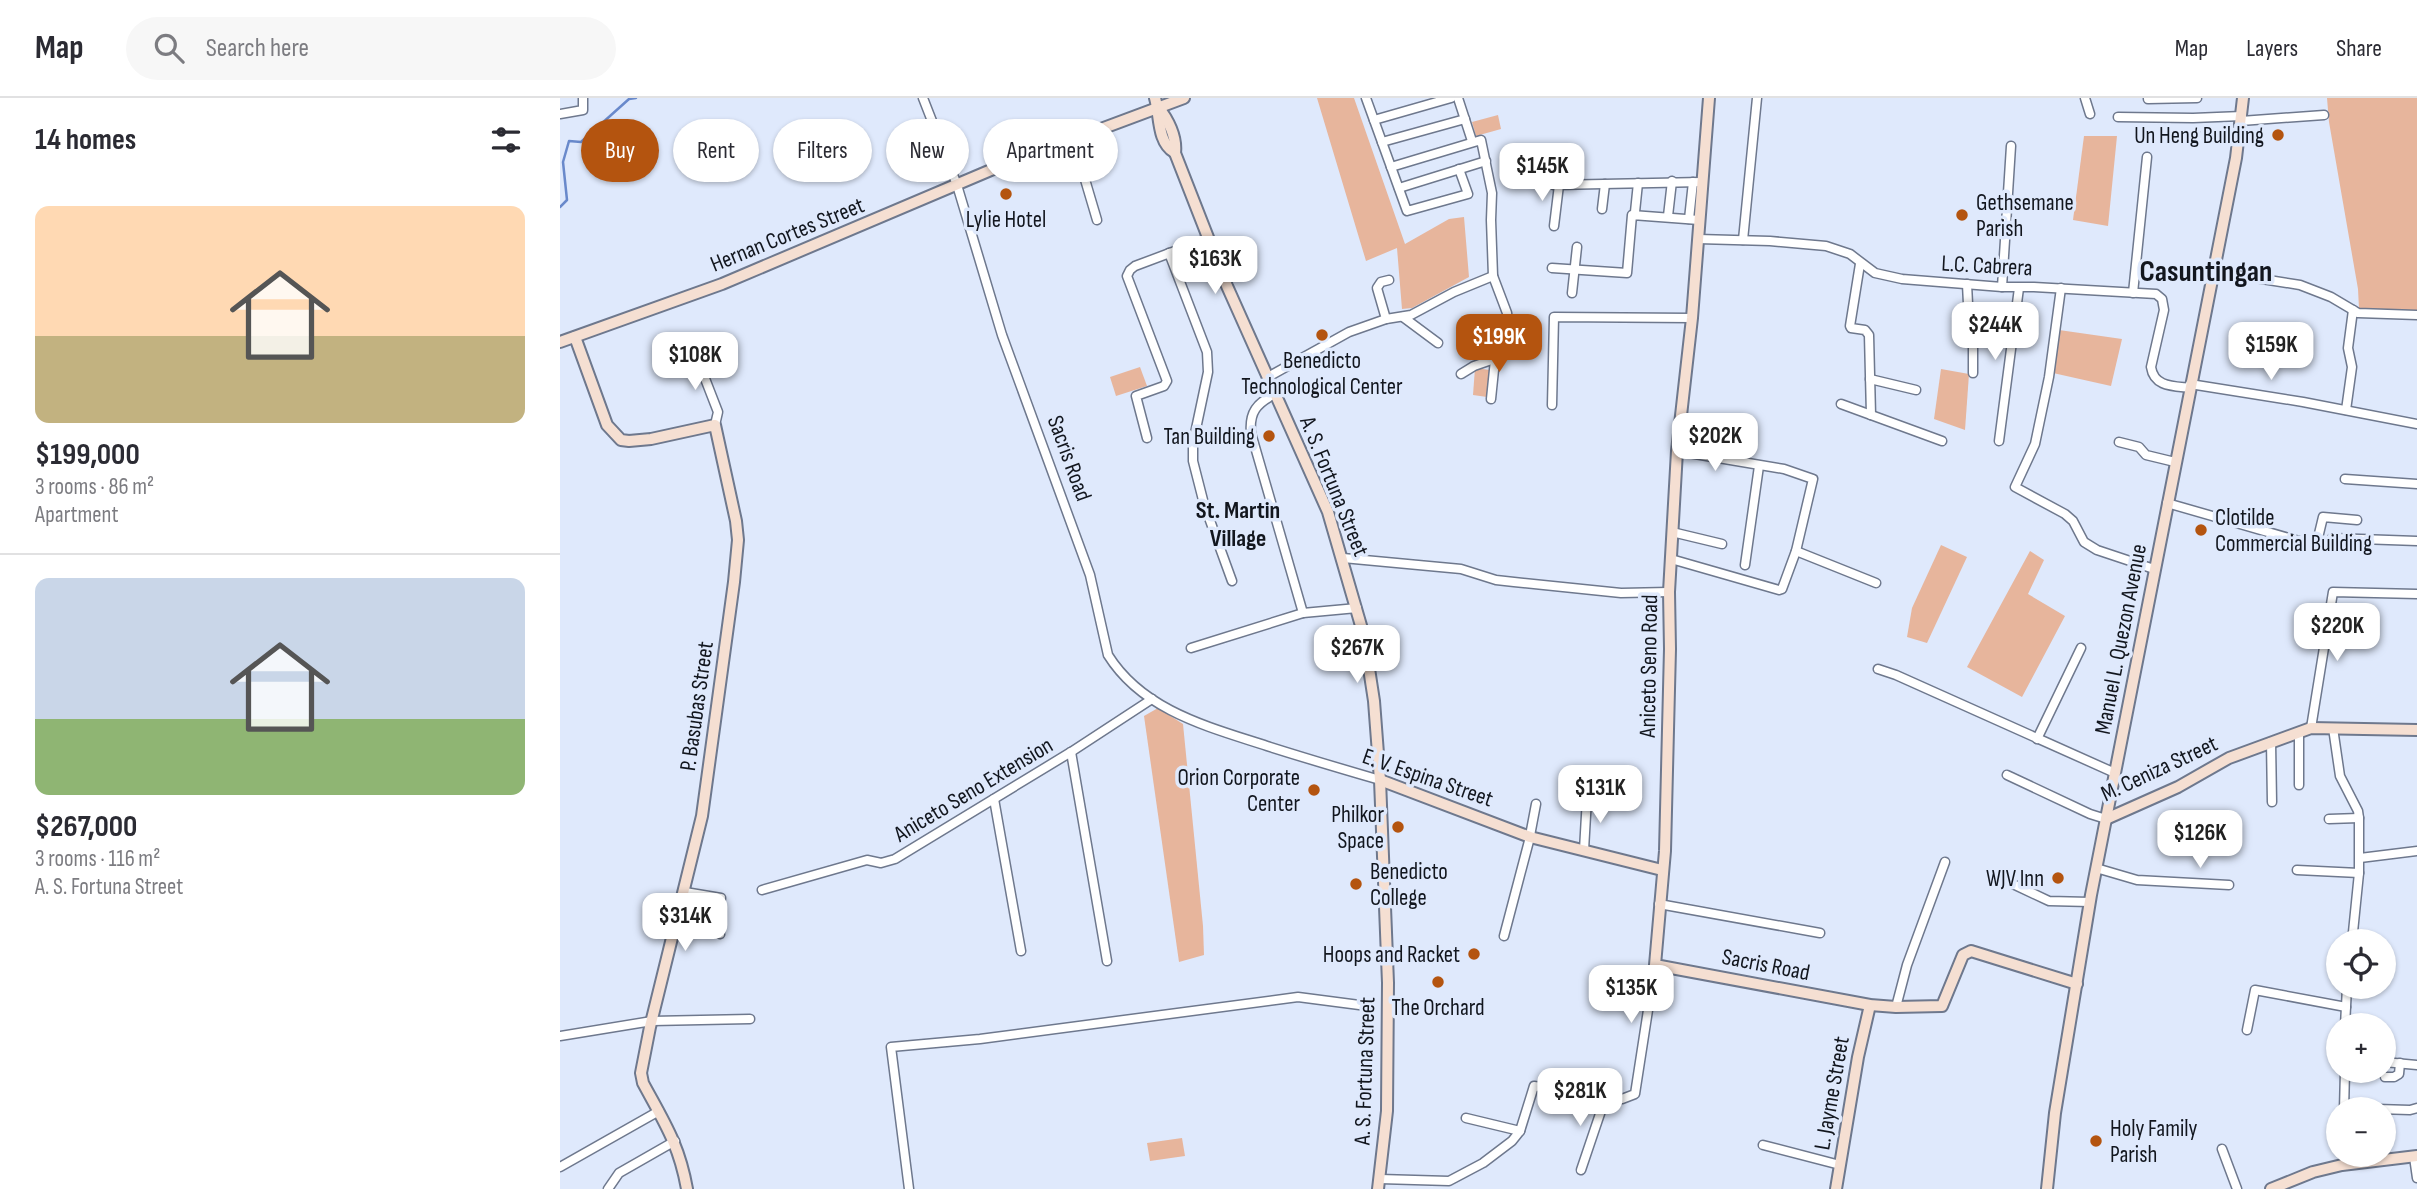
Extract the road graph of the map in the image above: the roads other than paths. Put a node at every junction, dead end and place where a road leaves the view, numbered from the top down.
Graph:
1 (583, 98) edge
2 (923, 98) edge
3 (1184, 98) edge
4 (1366, 98) edge
5 (1451, 98) edge
6 (1458, 98) edge
7 (1709, 98) edge
8 (1758, 98) edge
9 (2085, 98) edge
10 (2197, 98) edge
11 (2244, 98) edge
12 (2148, 100) edge
13 (1156, 103) edge
14 (560, 114) edge
15 (2090, 114) dead end
16 (2324, 116) dead end
17 (2118, 117) dead end
18 (2242, 118) junction
19 (1118, 119) edge
20 (1465, 119) junction
21 (1374, 120) junction
22 (2198, 137) dead end
23 (2239, 137) junction
24 (1472, 141) junction
25 (1382, 142) junction
26 (2011, 146) dead end
27 (2147, 156) dead end
28 (1486, 161) junction
29 (1391, 167) junction
30 (1459, 170) junction
31 (983, 175) edge
32 (1672, 181) junction
33 (1086, 182) edge
34 (1697, 182) junction
35 (1638, 183) junction
36 (1605, 184) junction
37 (957, 185) junction
38 (1399, 188) junction
39 (1602, 209) dead end
40 (1635, 212) dead end
41 (1668, 216) dead end
42 (1097, 220) dead end
43 (1694, 220) junction
44 (1554, 226) dead end
45 (1208, 239) junction
46 (1698, 239) junction
47 (1743, 240) junction
48 (1577, 247) dead end
49 (1169, 253) junction
50 (1860, 264) junction
51 (1552, 268) dead end
52 (1575, 269) junction
53 (2212, 271) junction
54 (1493, 276) junction
55 (1389, 281) dead end
56 (1967, 284) junction
57 (2002, 288) junction
58 (2019, 288) junction
59 (2061, 288) junction
60 (1572, 293) dead end
61 (2133, 293) junction
62 (2353, 310) junction
63 (2417, 315) edge
64 (1403, 317) junction
65 (1386, 318) junction
66 (1692, 318) junction
67 (575, 337) junction
68 (560, 342) edge
69 (1438, 343) dead end
70 (697, 358) dead end
71 (1495, 360) junction
72 (1973, 373) dead end
73 (1461, 374) dead end
74 (1268, 377) junction
75 (1870, 379) junction
76 (2190, 386) junction
77 (1916, 390) dead end
78 (1275, 394) junction
79 (1491, 400) dead end
80 (1841, 404) dead end
81 (1552, 405) dead end
82 (2346, 410) junction
83 (1871, 415) junction
84 (2417, 424) edge
85 (715, 425) junction
86 (1147, 438) dead end
87 (1942, 441) dead end
88 (1999, 441) dead end
89 (2119, 442) dead end
90 (1677, 451) junction
91 (2175, 462) junction
92 (1759, 466) junction
93 (2345, 479) dead end
94 (2417, 484) edge
95 (2167, 503) junction
96 (2357, 520) dead end
97 (1672, 532) junction
98 (2332, 538) dead end
99 (2417, 541) edge
100 (1723, 544) dead end
101 (1796, 551) junction
102 (1343, 558) junction
103 (1671, 559) junction
104 (1745, 565) dead end
105 (2154, 569) junction
106 (1232, 581) dead end
107 (1876, 583) dead end
108 (1669, 592) junction
109 (2417, 594) edge
110 (1357, 608) junction
111 (1303, 613) junction
112 (1191, 648) dead end
113 (2081, 648) dead end
114 (1878, 669) dead end
115 (1152, 699) junction
116 (1182, 716) joint
117 (2311, 728) junction
118 (2333, 728) junction
119 (2417, 730) edge
120 (2299, 732) junction
121 (2038, 739) junction
122 (2271, 742) junction
123 (1071, 752) junction
124 (2115, 773) junction
125 (2007, 775) dead end
126 (1380, 780) junction
127 (2299, 785) dead end
128 (1587, 798) dead end
129 (994, 799) junction
130 (2272, 802) dead end
131 (1536, 804) dead end
132 (2358, 818) junction
133 (2106, 819) junction
134 (2329, 819) dead end
135 (1530, 836) junction
136 (1584, 850) junction
137 (2417, 851) edge
138 (2360, 858) junction
139 (1945, 862) dead end
140 (2096, 867) junction
141 (1662, 870) junction
142 (2297, 870) dead end
143 (2359, 873) junction
144 (2000, 878) dead end
145 (2229, 885) dead end
146 (762, 890) dead end
147 (685, 892) junction
148 (2090, 902) junction
149 (1659, 904) junction
150 (2353, 929) edge
151 (1821, 933) dead end
152 (720, 934) dead end
153 (1504, 936) dead end
154 (1021, 951) dead end
155 (1107, 961) dead end
156 (1655, 965) junction
157 (2077, 984) junction
158 (2346, 999) edge
159 (1870, 1005) junction
160 (1367, 1006) dead end
161 (1895, 1007) junction
162 (2346, 1007) junction
163 (2346, 1013) edge
164 (750, 1019) dead end
165 (652, 1021) junction
166 (2247, 1030) dead end
167 (560, 1036) edge
168 (2396, 1063) edge
169 (2400, 1063) junction
170 (2417, 1065) edge
171 (2396, 1076) edge
172 (1606, 1096) junction
173 (2417, 1108) edge
174 (2396, 1110) edge
175 (659, 1111) junction
176 (1466, 1118) dead end
177 (1520, 1131) junction
178 (675, 1141) junction
179 (1763, 1145) dead end
180 (2222, 1149) dead end
181 (2415, 1157) edge
182 (2396, 1158) edge
183 (1840, 1165) junction
184 (560, 1167) edge
185 (2326, 1167) edge
186 (1581, 1170) dead end
187 (2417, 1178) edge
188 (1379, 1184) edge
189 (608, 1189) edge
190 (687, 1189) edge
191 (909, 1189) edge
192 (1836, 1189) edge
193 (2047, 1189) edge
194 (2237, 1189) edge
195 (2271, 1189) edge

1 - 14 street
2 - 37 street, Sacris Road
3 - 13 street, Hernan Cortes Street
4 - 21 street
5 - 21 street
6 - 20 street
7 - 34 street, Aniceto Seno Road
8 - 47 street
9 - 15 street
10 - 12 street
11 - 18 street, Manuel L. Quezon Avenue
13 - 19 street, Hernan Cortes Street
13 - 45 street, A. S. Fortuna Street
16 - 18 street
17 - 18 street
18 - 23 street, Manuel L. Quezon Avenue
20 - 24 street
20 - 25 street
21 - 25 street
22 - 23 street
23 - 53 street, Manuel L. Quezon Avenue
24 - 28 street
24 - 29 street
25 - 29 street
26 - 57 street
27 - 61 street
28 - 30 street
28 - 54 street
29 - 38 street
30 - 38 street
30 - 38 street
31 - 37 street, Hernan Cortes Street
32 - 34 street
32 - 35 street
32 - 41 street
33 - 42 street
34 - 43 street, Aniceto Seno Road
35 - 36 street
35 - 40 street
36 - 39 street
36 - 44 street
37 - 67 street, Hernan Cortes Street
37 - 115 street, Sacris Road
43 - 46 street, Aniceto Seno Road
43 - 52 street
45 - 49 street
45 - 74 street, A. S. Fortuna Street
46 - 47 street, L.C. Cabrera
46 - 66 street, Aniceto Seno Road
47 - 50 street, L.C. Cabrera
48 - 52 street
49 - 86 street
49 - 106 street
50 - 56 street, L.C. Cabrera
50 - 75 street
51 - 52 street
52 - 60 street
53 - 62 street
53 - 76 street, Manuel L. Quezon Avenue
54 - 64 street
54 - 71 street
55 - 65 street
56 - 57 street, L.C. Cabrera
56 - 72 street
57 - 58 street, L.C. Cabrera
58 - 59 street, L.C. Cabrera
58 - 88 street
59 - 61 street, L.C. Cabrera
59 - 105 street
61 - 76 street, L.C. Cabrera
62 - 63 street
62 - 82 street
64 - 65 street
64 - 69 street
65 - 74 street
66 - 81 street
66 - 90 street, Aniceto Seno Road
67 - 68 street, Hernan Cortes Street
67 - 85 street
70 - 85 street
71 - 73 street
71 - 79 street
74 - 78 street, A. S. Fortuna Street
75 - 77 street
75 - 83 street
76 - 82 street
76 - 91 street, Manuel L. Quezon Avenue
78 - 102 street, A. S. Fortuna Street
78 - 111 street
80 - 83 street
82 - 84 street
83 - 87 street
85 - 147 street, P. Basubas Street
89 - 91 street
90 - 92 street
90 - 97 street, Aniceto Seno Road
91 - 95 street, Manuel L. Quezon Avenue
92 - 101 street
92 - 104 street
93 - 94 street
95 - 96 street
95 - 105 street, Manuel L. Quezon Avenue
97 - 100 street
97 - 103 street, Aniceto Seno Road
98 - 99 street
101 - 103 street
101 - 107 street
102 - 108 street
102 - 110 street, A. S. Fortuna Street
103 - 108 street, Aniceto Seno Road
105 - 124 street, Manuel L. Quezon Avenue
108 - 141 street, Aniceto Seno Road
109 - 117 street
110 - 111 street
110 - 126 street, A. S. Fortuna Street
111 - 112 street
113 - 121 street
114 - 121 street
115 - 116 street, Sacris Road
115 - 123 street, Aniceto Seno Extension
116 - 126 street, E. V. Espina Street
117 - 118 street, M. Ceniza Street
117 - 120 street, M. Ceniza Street
118 - 119 street, M. Ceniza Street
118 - 132 street
120 - 122 street, M. Ceniza Street
120 - 127 street
121 - 124 street
122 - 130 street
122 - 133 street, M. Ceniza Street
123 - 129 street, Aniceto Seno Extension
123 - 155 street
124 - 133 street, Manuel L. Quezon Avenue
125 - 133 street, M. Ceniza Street
126 - 135 street, E. V. Espina Street
126 - 188 street, A. S. Fortuna Street
128 - 136 street
129 - 146 street, Aniceto Seno Extension
129 - 154 street
131 - 135 street
132 - 134 street
132 - 138 street
133 - 140 street, Manuel L. Quezon Avenue
135 - 136 street, E. V. Espina Street
135 - 153 street
136 - 141 street, E. V. Espina Street
137 - 138 street
138 - 143 street
139 - 161 street
140 - 145 street
140 - 148 street, Manuel L. Quezon Avenue
141 - 149 street, Aniceto Seno Road
142 - 143 street
143 - 150 street
144 - 148 street
147 - 152 street
147 - 165 street, P. Basubas Street
148 - 157 street, Manuel L. Quezon Avenue
149 - 151 street
149 - 156 street, Aniceto Seno Road
156 - 159 street, Sacris Road
156 - 172 street, Aniceto Seno Road
157 - 161 street, Sacris Road
157 - 193 street, Manuel L. Quezon Avenue
158 - 162 street
159 - 161 street, Sacris Road
159 - 183 street, L. Jayme Street
160 - 191 street
162 - 163 street
162 - 166 street
164 - 165 street
165 - 167 street
165 - 175 street, P. Basubas Street
168 - 169 street
169 - 170 street
169 - 171 street
172 - 177 street, Aniceto Seno Road
172 - 186 street
173 - 174 street
175 - 178 street, P. Basubas Street
175 - 184 street
176 - 177 street
177 - 188 street
178 - 189 street
178 - 190 street, P. Basubas Street
179 - 183 street
180 - 194 street
181 - 182 street
181 - 187 street
183 - 192 street, L. Jayme Street
185 - 195 street

